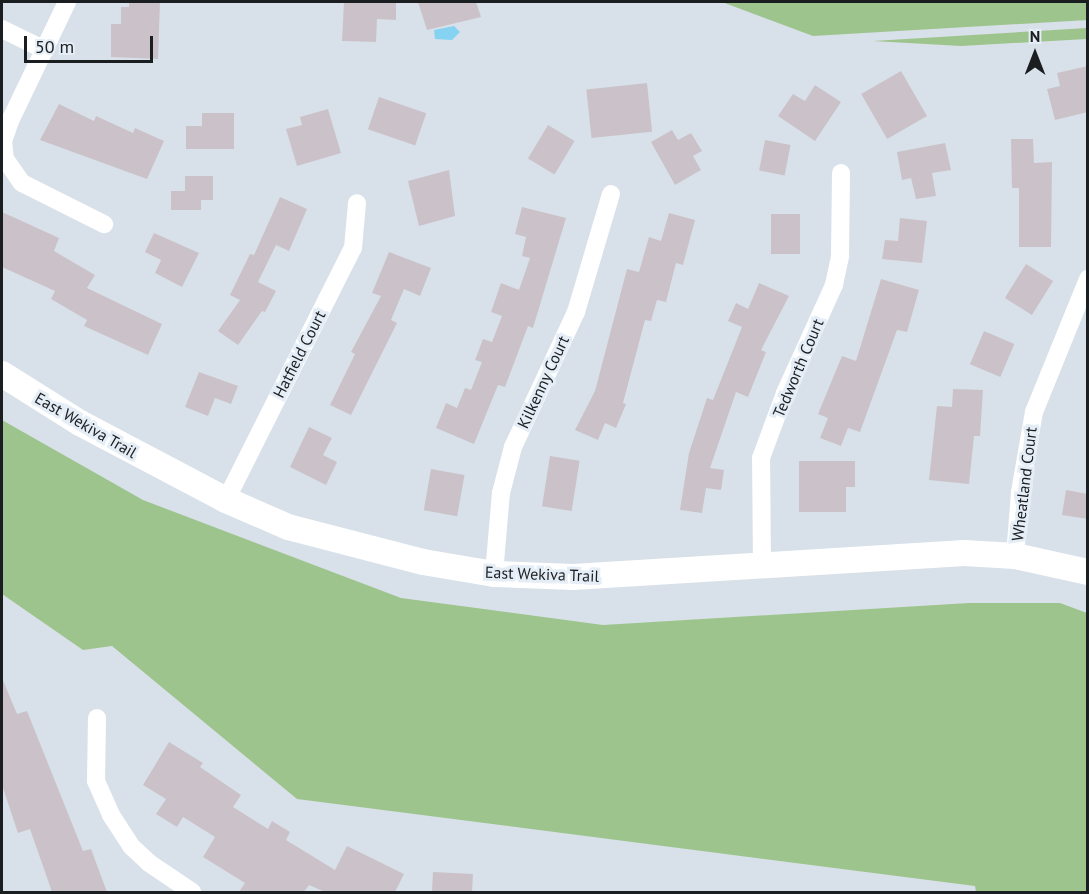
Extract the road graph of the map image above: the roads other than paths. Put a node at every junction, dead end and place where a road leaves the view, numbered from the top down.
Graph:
1 (67, 2) edge
2 (2, 29) edge
3 (45, 51) junction
4 (841, 173) dead end
5 (610, 194) dead end
6 (357, 203) dead end
7 (104, 224) dead end
8 (1088, 279) edge
9 (2, 374) edge
10 (226, 501) junction
11 (1016, 556) junction
12 (762, 564) junction
13 (1088, 572) edge
14 (494, 574) junction
15 (97, 718) dead end
16 (192, 892) edge

1 - 3 street
2 - 3 street
3 - 7 street
4 - 12 street, Tedworth Court
5 - 14 street, Kilkenny Court
6 - 10 street, Hatfield Court
8 - 11 street, Wheatland Court
9 - 10 street, East Wekiva Trail
10 - 14 street, East Wekiva Trail
11 - 12 street, East Wekiva Trail
11 - 13 street, East Wekiva Trail
12 - 14 street, East Wekiva Trail
15 - 16 street

